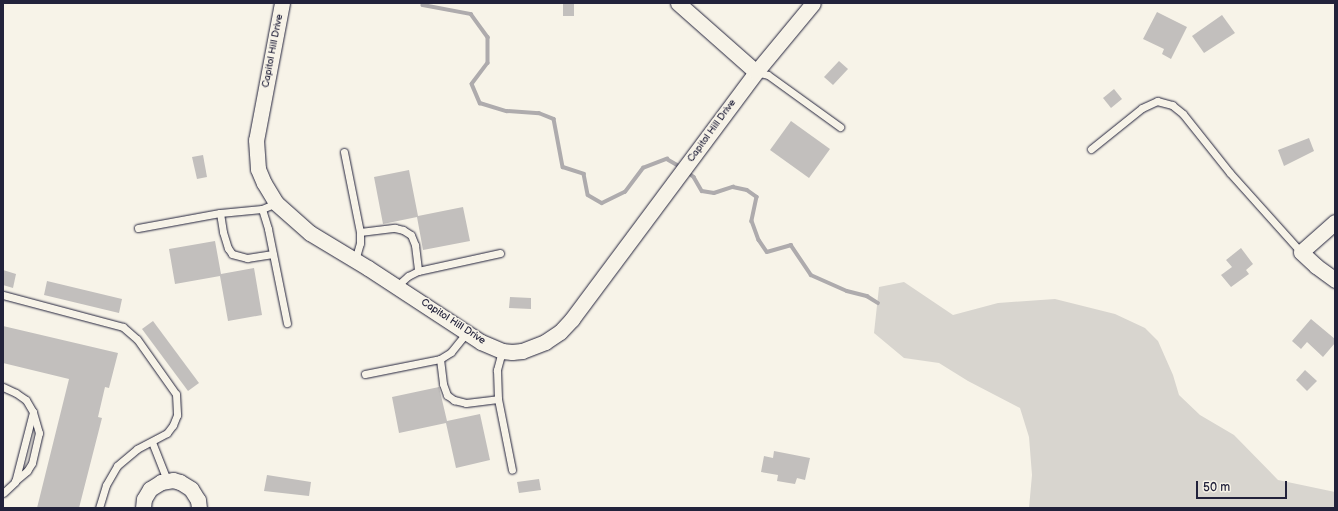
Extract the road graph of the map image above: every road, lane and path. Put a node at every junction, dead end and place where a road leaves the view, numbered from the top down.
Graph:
1 (282, 3) edge
2 (678, 3) edge
3 (814, 3) edge
4 (756, 72) junction
5 (840, 127) dead end
6 (1091, 149) dead end
7 (344, 152) dead end
8 (276, 203) junction
9 (262, 209) junction
10 (220, 213) junction
11 (1335, 222) edge
12 (138, 228) dead end
13 (360, 232) junction
14 (1301, 252) junction
15 (500, 253) dead end
16 (273, 254) junction
17 (354, 260) junction
18 (418, 271) junction
19 (1335, 280) edge
20 (397, 286) junction
21 (3, 295) edge
22 (287, 323) dead end
23 (467, 332) junction
24 (502, 351) junction
25 (440, 358) junction
26 (365, 374) dead end
27 (3, 387) edge
28 (498, 399) junction
29 (33, 412) junction
30 (152, 442) junction
31 (512, 470) dead end
32 (167, 480) junction
33 (15, 482) junction
34 (3, 493) edge
35 (99, 508) edge
36 (142, 508) edge
37 (199, 508) edge

1 - 8 street, Capitol Hill Drive
2 - 4 street
3 - 4 street, Capitol Hill Drive
4 - 5 lane
4 - 24 street, Capitol Hill Drive
6 - 14 lane
7 - 13 lane
8 - 9 lane
8 - 17 street, Capitol Hill Drive
9 - 10 lane
9 - 16 lane
10 - 12 lane
10 - 16 lane
11 - 14 street
13 - 17 lane
13 - 18 lane
14 - 19 street
15 - 18 lane
16 - 22 lane
17 - 20 street, Capitol Hill Drive
18 - 20 lane
20 - 23 street, Capitol Hill Drive
21 - 30 lane
23 - 24 street, Capitol Hill Drive
23 - 25 lane
24 - 28 lane
25 - 26 lane
25 - 28 lane
27 - 29 lane
28 - 31 lane
29 - 33 lane
29 - 33 lane
30 - 32 lane
30 - 35 lane
32 - 36 street
32 - 37 street
33 - 34 lane

